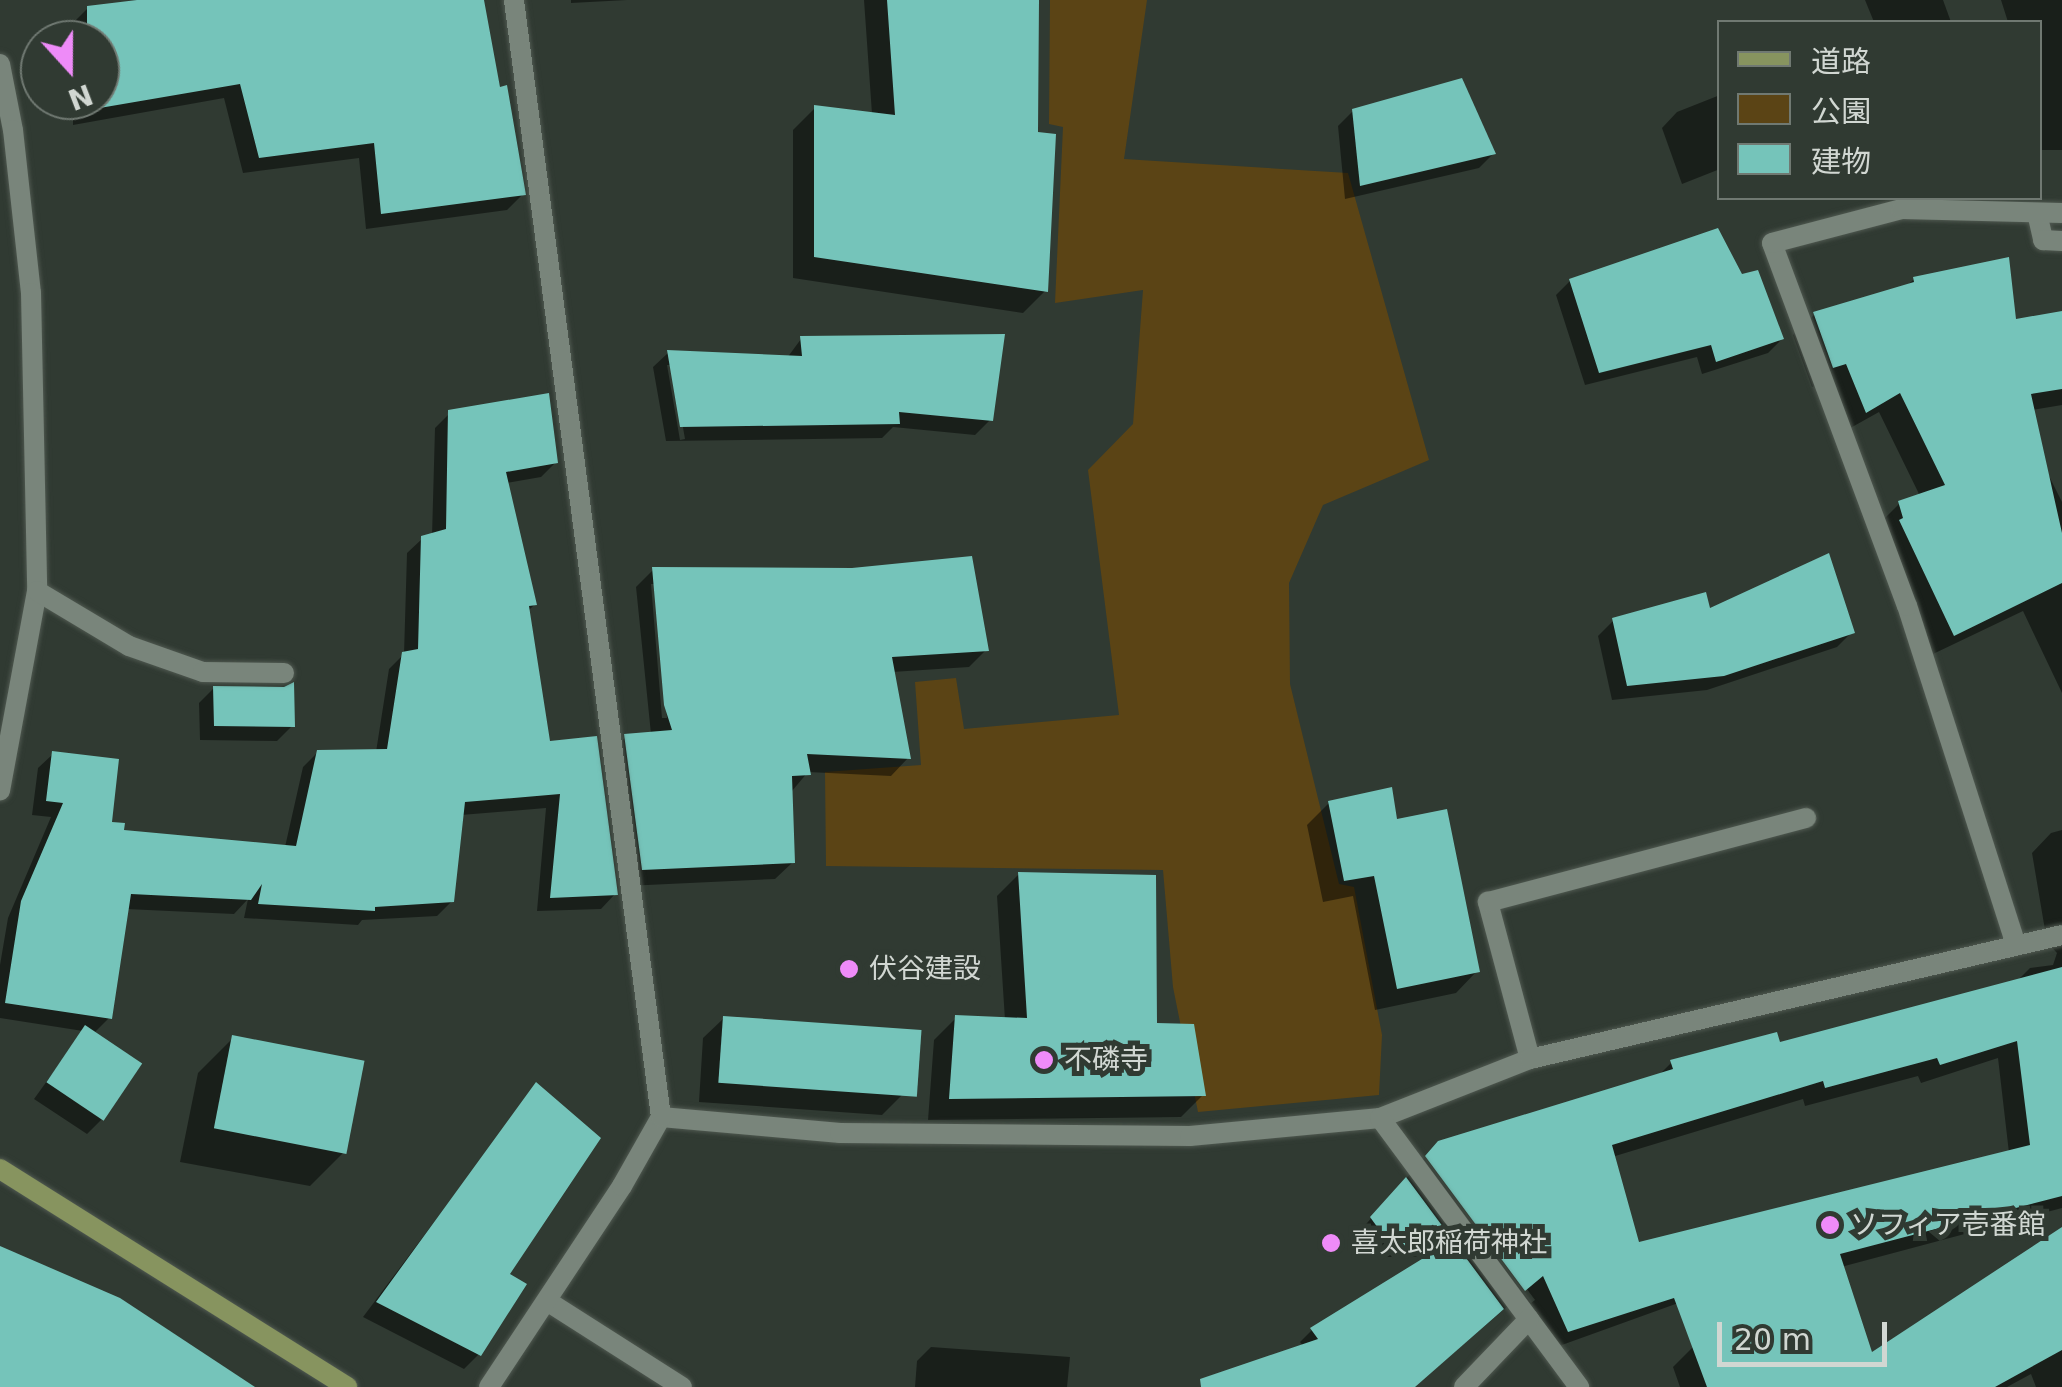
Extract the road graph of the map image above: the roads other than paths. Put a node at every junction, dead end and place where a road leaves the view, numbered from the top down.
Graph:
1 (514, 0) edge
2 (0, 64) edge
3 (2038, 213) junction
4 (2062, 214) edge
5 (2062, 241) edge
6 (37, 591) junction
7 (284, 673) dead end
8 (0, 791) edge
9 (1806, 818) dead end
10 (2062, 935) edge
11 (2016, 945) junction
12 (1530, 1059) junction
13 (661, 1117) junction
14 (1380, 1118) junction
15 (0, 1170) edge
16 (547, 1301) junction
17 (1529, 1319) junction
18 (347, 1387) edge
19 (489, 1387) edge
20 (682, 1387) edge
21 (1464, 1387) edge
22 (1579, 1387) edge

1 - 13 street
2 - 6 street
3 - 4 street
3 - 5 street
3 - 11 street
6 - 7 street
6 - 8 street
9 - 12 street
10 - 11 street
11 - 12 street
12 - 14 street
13 - 14 street
13 - 16 street
14 - 17 street
15 - 18 street
16 - 19 street
16 - 20 street
17 - 21 street
17 - 22 street

